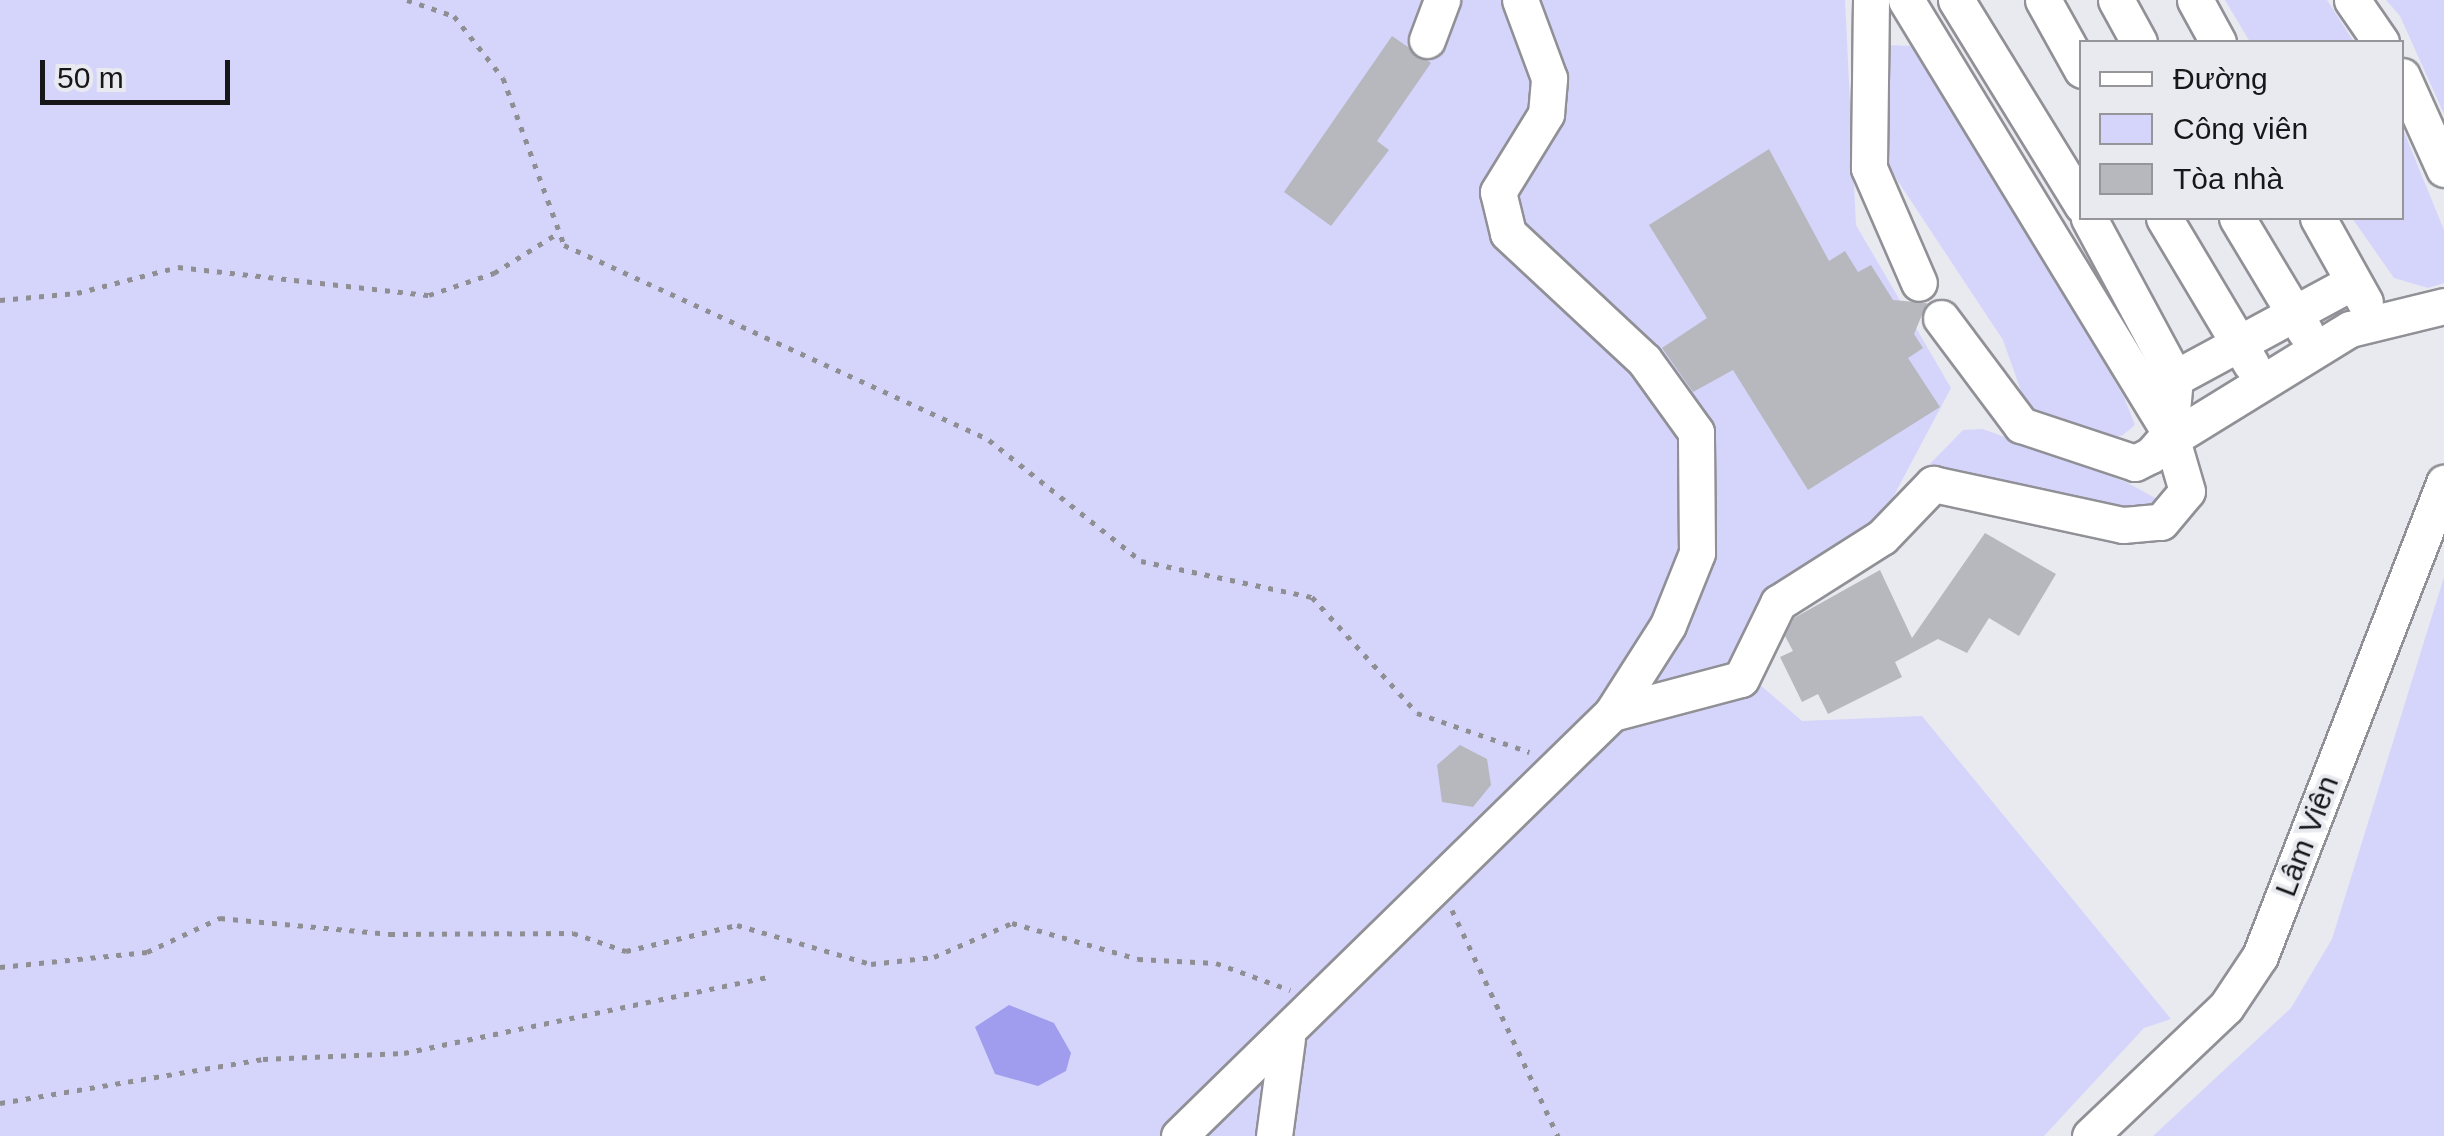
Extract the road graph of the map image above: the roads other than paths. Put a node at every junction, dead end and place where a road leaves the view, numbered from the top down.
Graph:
1 (1442, 0) edge
2 (1520, 0) edge
3 (1870, 0) edge
4 (1906, 0) edge
5 (1956, 0) edge
6 (2044, 0) edge
7 (2116, 0) edge
8 (2194, 0) edge
9 (2352, 0) edge
10 (1427, 40) dead end
11 (2138, 40) edge
12 (2217, 40) edge
13 (2380, 40) edge
14 (2079, 64) edge
15 (2404, 80) edge
16 (2444, 169) edge
17 (2078, 190) edge
18 (2034, 207) junction
19 (2090, 220) edge
20 (2165, 220) edge
21 (2238, 220) edge
22 (2319, 220) edge
23 (2351, 282) junction
24 (1920, 284) dead end
25 (2444, 306) edge
26 (2292, 314) junction
27 (1941, 318) dead end
28 (2378, 318) junction
29 (2236, 345) junction
30 (2318, 347) junction
31 (2175, 378) junction
32 (2264, 380) junction
33 (2170, 436) junction
34 (2444, 483) edge
35 (1612, 712) junction
36 (1286, 1039) junction
37 (1179, 1136) edge
38 (1274, 1136) edge
39 (2090, 1136) edge

1 - 10 street
2 - 35 street
3 - 24 street
4 - 18 street
5 - 17 street
6 - 14 street
7 - 11 street
8 - 12 street
9 - 13 street
15 - 16 street
17 - 18 street
18 - 33 street
19 - 31 street
20 - 29 street
21 - 26 street
22 - 23 street
23 - 26 street
23 - 28 street
25 - 28 street
26 - 29 street
26 - 30 street
27 - 33 street
28 - 30 street
29 - 31 street
29 - 32 street
30 - 32 street
31 - 33 street
32 - 33 street
33 - 35 street
34 - 39 street, Lâm Viên
35 - 36 street
36 - 37 street
36 - 38 street

